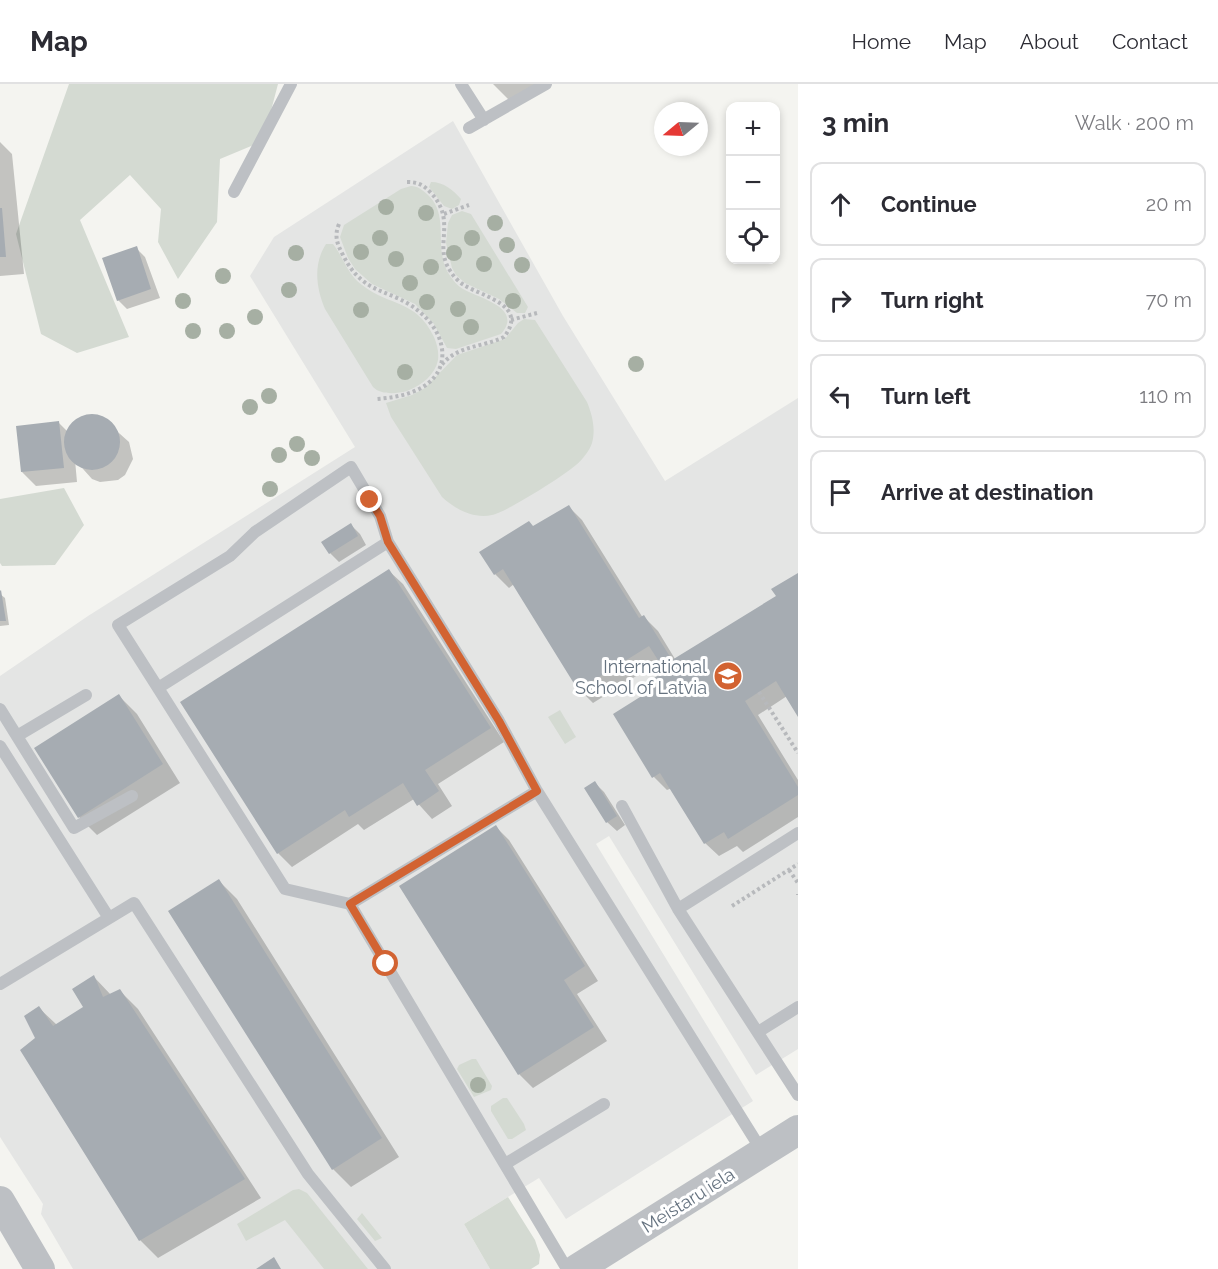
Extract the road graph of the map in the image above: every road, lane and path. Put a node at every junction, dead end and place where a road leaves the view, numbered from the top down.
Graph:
1 (291, 84) edge
2 (462, 84) edge
3 (546, 84) edge
4 (484, 120) junction
5 (469, 128) dead end
6 (407, 182) dead end
7 (234, 192) dead end
8 (469, 205) dead end
9 (444, 214) junction
10 (339, 224) dead end
11 (537, 313) dead end
12 (511, 320) junction
13 (440, 367) junction
14 (376, 399) dead end
15 (388, 542) junction
16 (158, 688) junction
17 (759, 692) dead end
18 (86, 695) dead end
19 (0, 710) edge
20 (16, 736) junction
21 (0, 746) edge
22 (798, 753) edge
23 (537, 791) junction
24 (132, 796) dead end
25 (622, 806) dead end
26 (798, 833) edge
27 (798, 864) edge
28 (789, 870) junction
29 (798, 884) edge
30 (350, 904) junction
31 (732, 906) dead end
32 (678, 909) junction
33 (110, 918) junction
34 (0, 984) edge
35 (798, 1007) edge
36 (758, 1032) junction
37 (798, 1095) edge
38 (604, 1104) dead end
39 (798, 1130) edge
40 (763, 1152) junction
41 (505, 1164) junction
42 (0, 1201) edge
43 (39, 1269) edge
44 (385, 1269) edge
45 (567, 1269) edge
46 (577, 1269) edge

1 - 7 lane
2 - 4 lane
3 - 4 lane
4 - 5 lane
6 - 9 path
8 - 9 path
9 - 12 path
10 - 13 path
11 - 12 path
12 - 13 path
13 - 14 path
15 - 16 lane
15 - 16 lane
15 - 23 lane
16 - 30 lane
17 - 22 path
18 - 20 lane
19 - 20 lane
20 - 24 lane
21 - 33 lane
23 - 30 lane
23 - 40 lane
25 - 32 lane
26 - 32 lane
27 - 28 path
28 - 29 path
28 - 31 path
30 - 41 lane
32 - 36 lane
33 - 34 lane
33 - 44 lane
35 - 36 lane
36 - 37 lane
38 - 41 lane
39 - 40 street, Meistaru iela
40 - 46 street, Meistaru iela
41 - 45 lane
42 - 43 street

